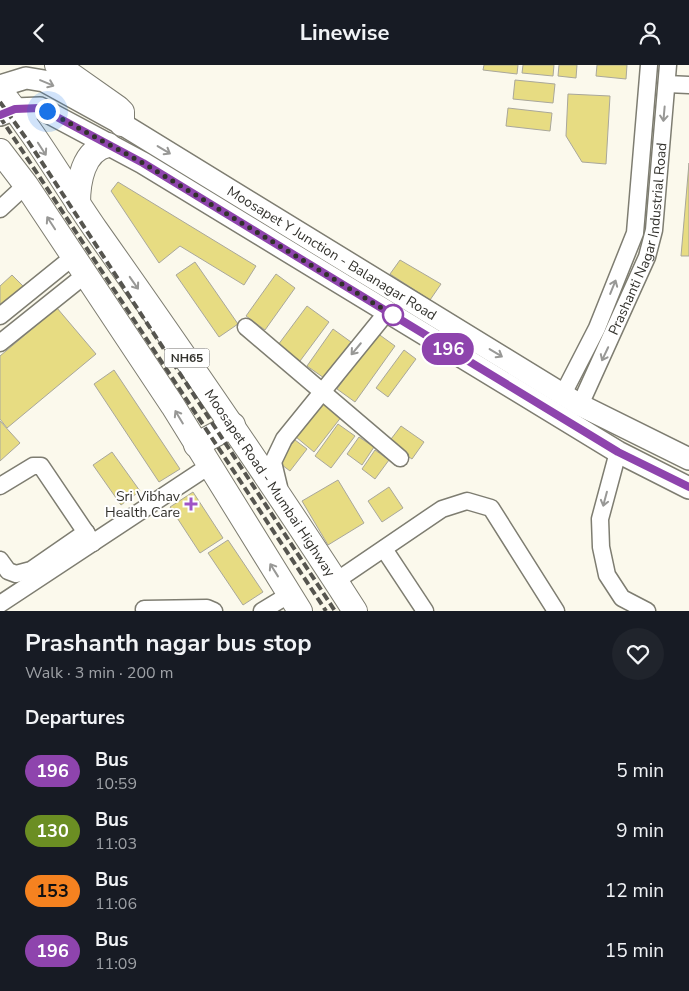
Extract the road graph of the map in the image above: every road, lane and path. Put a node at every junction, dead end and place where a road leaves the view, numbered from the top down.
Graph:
1 (57, 65) edge
2 (649, 65) edge
3 (668, 65) edge
4 (667, 84) junction
5 (689, 85) edge
6 (0, 86) edge
7 (0, 91) edge
8 (8, 112) edge
9 (122, 124) junction
10 (108, 145) junction
11 (3, 160) edge
12 (26, 185) junction
13 (78, 204) junction
14 (0, 209) edge
15 (79, 266) junction
16 (387, 312) junction
17 (0, 316) edge
18 (246, 327) dead end
19 (0, 343) edge
20 (321, 391) junction
21 (572, 400) junction
22 (233, 425) junction
23 (196, 445) junction
24 (618, 452) junction
25 (400, 458) dead end
26 (689, 459) edge
27 (209, 466) junction
28 (0, 486) edge
29 (689, 487) edge
30 (283, 500) junction
31 (90, 537) junction
32 (384, 549) junction
33 (0, 559) edge
34 (336, 581) junction
35 (2, 599) edge
36 (293, 605) edge
37 (144, 609) dead end
38 (214, 611) edge
39 (262, 611) edge
40 (355, 611) edge
41 (425, 611) edge
42 (556, 611) edge
43 (647, 611) edge

1 - 9 highway
21 -> 2 street, Prashanti Nagar Industrial Road
3 - 4 street, Prashanti Nagar Industrial Road
4 - 5 street
4 -> 21 street, Prashanti Nagar Industrial Road
6 -> 9 main road, Moosapet Y Junction - Balanagar Road
7 - 8 highway, NH65
8 - 10 main road
8 -> 13 highway, Moosapet Road - Mumbai Highway / NH65
9 -> 21 main road, Moosapet Y Junction - Balanagar Road
10 - 13 highway
10 - 16 main road
11 - 12 highway, NH65
12 - 14 street
15 -> 12 highway, NH65
13 -> 22 highway, Moosapet Road - Mumbai Highway / NH65
15 - 17 street
15 - 19 street
23 -> 15 highway, NH65
16 -> 20 street
16 - 24 main road
18 - 20 street
20 - 25 street
20 - 30 street
21 - 26 main road, Moosapet Y Junction - Balanagar Road
22 - 23 highway
22 - 30 highway, Moosapet Road - Mumbai Highway / NH65
23 - 27 highway, NH65
24 - 29 main road
24 -> 43 street
27 - 31 street
36 -> 27 highway, NH65
28 - 31 street
30 - 34 highway, Moosapet Road - Mumbai Highway / NH65
31 - 33 street
31 - 35 street
32 - 34 street
32 - 41 street
32 - 42 street
34 - 40 highway, Moosapet Road - Mumbai Highway / NH65
36 - 39 street
37 - 38 street

